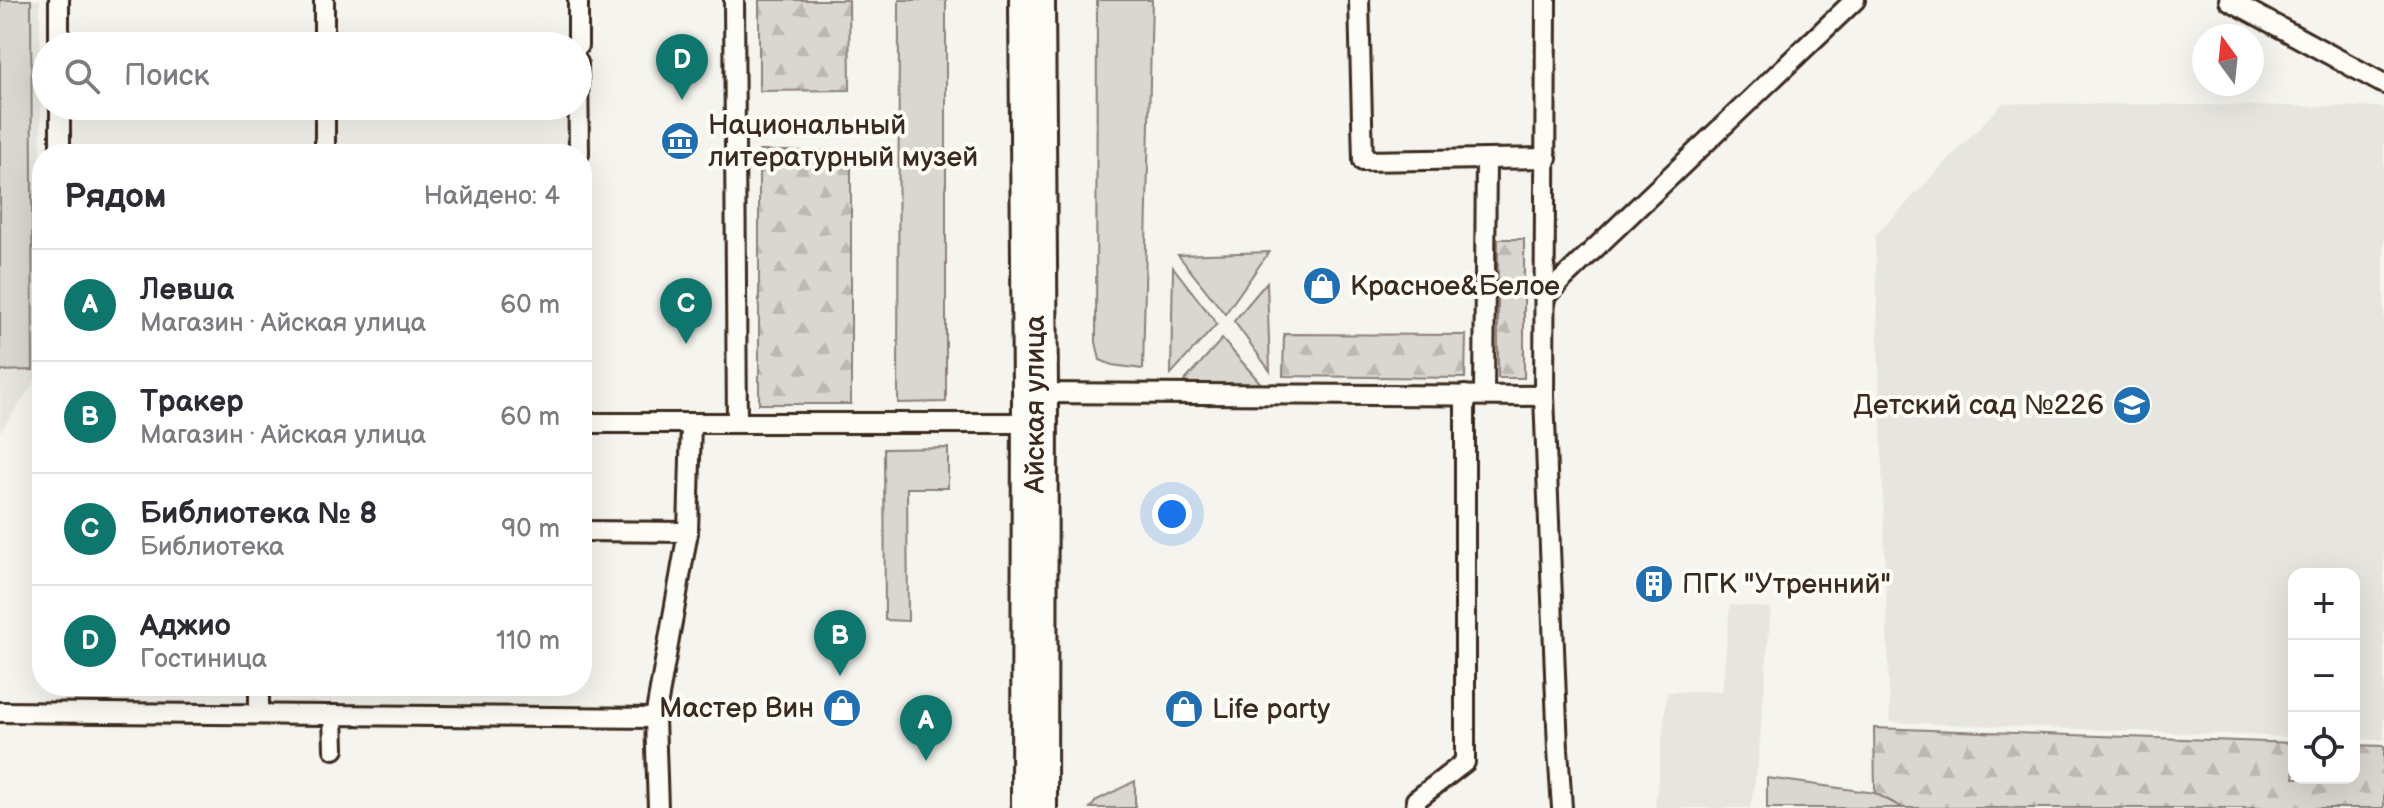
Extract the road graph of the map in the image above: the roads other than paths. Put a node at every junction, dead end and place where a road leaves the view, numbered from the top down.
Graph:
1 (59, 0) edge
2 (324, 0) edge
3 (578, 0) edge
4 (734, 0) edge
5 (1032, 0) edge
6 (1359, 0) edge
7 (1546, 0) edge
8 (1855, 0) edge
9 (2229, 0) edge
10 (59, 32) edge
11 (324, 32) edge
12 (578, 32) edge
13 (2384, 84) edge
14 (60, 120) edge
15 (325, 120) edge
16 (579, 120) edge
17 (60, 144) edge
18 (325, 144) edge
19 (579, 144) edge
20 (1547, 158) junction
21 (1486, 159) junction
22 (1545, 296) junction
23 (1465, 395) junction
24 (1484, 395) junction
25 (1544, 396) junction
26 (1035, 408) junction
27 (592, 423) edge
28 (691, 423) junction
29 (737, 423) junction
30 (592, 531) edge
31 (688, 532) junction
32 (259, 696) edge
33 (0, 712) edge
34 (259, 714) junction
35 (333, 715) junction
36 (655, 718) junction
37 (334, 749) dead end
38 (658, 808) edge
39 (1034, 808) edge
40 (1416, 808) edge
41 (1562, 808) edge

1 - 10 lane
2 - 11 lane
3 - 12 lane
4 - 29 lane
5 - 26 main road, Айская улица
6 - 21 lane
7 - 20 lane
8 - 22 lane
9 - 13 lane
14 - 17 lane
15 - 18 lane
16 - 19 lane
20 - 21 lane
20 - 22 lane
21 - 24 lane
22 - 25 lane
23 - 24 lane
23 - 26 lane
23 - 40 lane
24 - 25 lane
25 - 41 lane
26 - 29 lane
26 - 39 main road, Айская улица
27 - 28 lane
28 - 29 lane
28 - 31 lane
30 - 31 lane
31 - 36 lane
32 - 34 lane
33 - 34 lane
34 - 35 lane
35 - 36 lane
35 - 37 lane
36 - 38 lane

